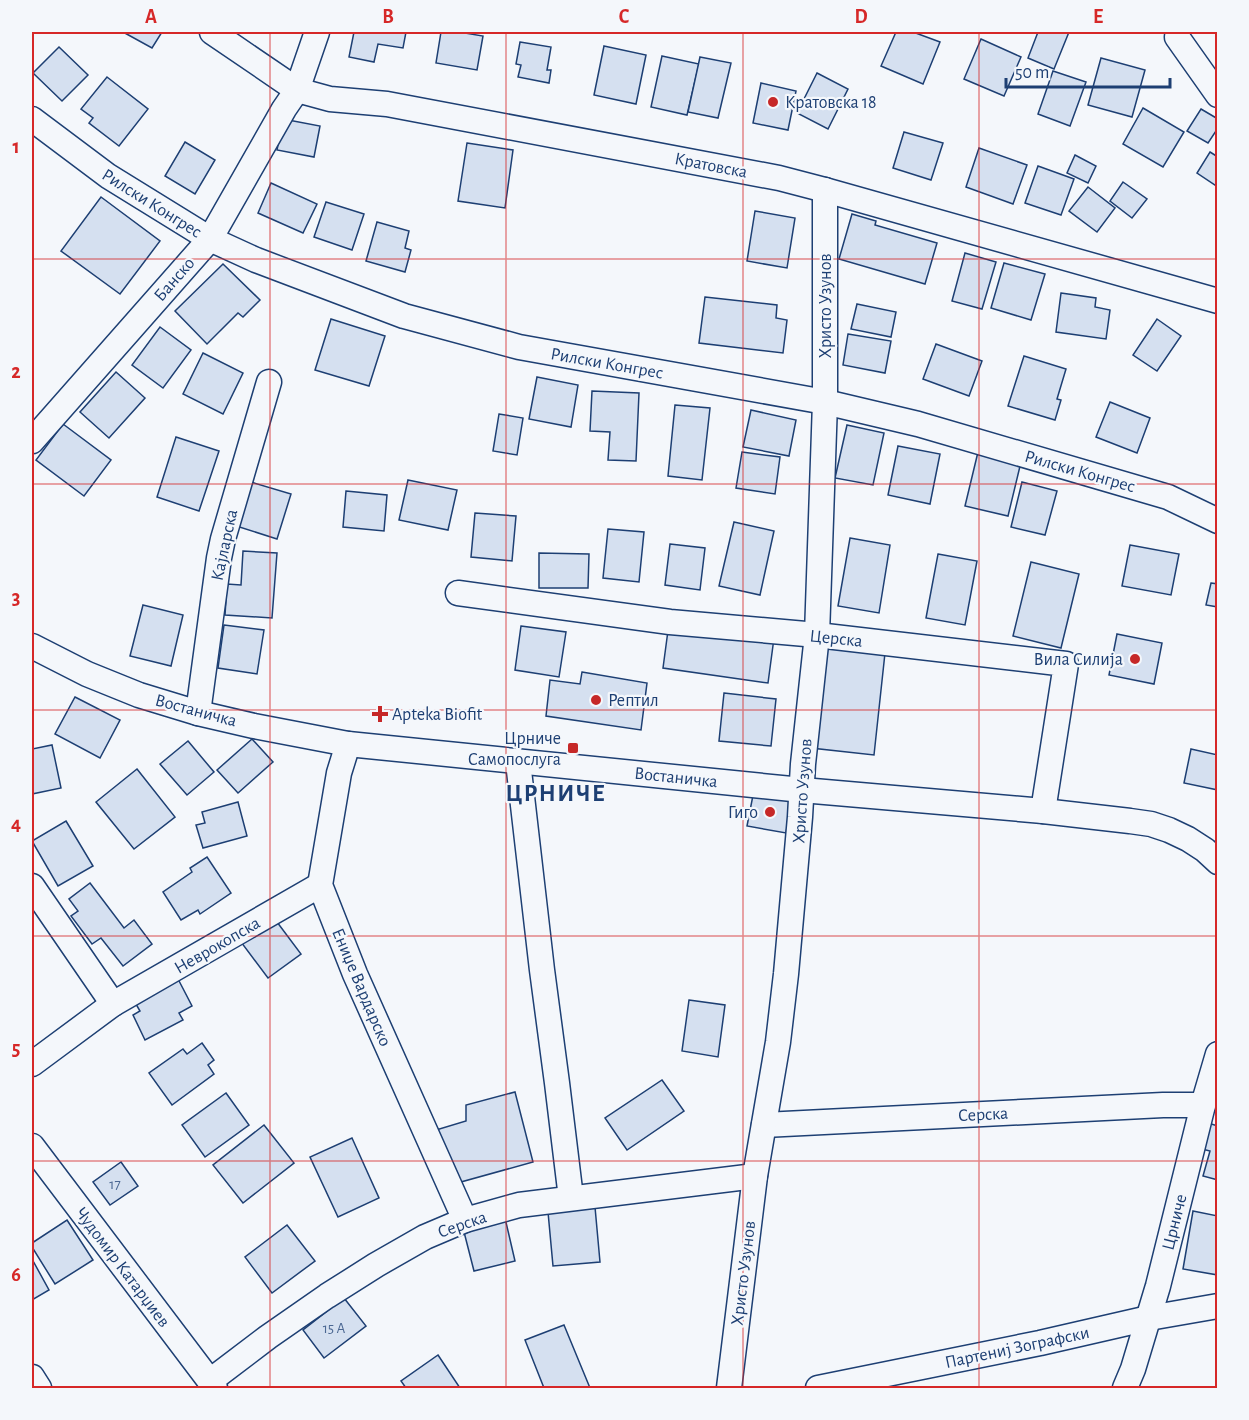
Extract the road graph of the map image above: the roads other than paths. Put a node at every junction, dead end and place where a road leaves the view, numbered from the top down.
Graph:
1 (212, 32) edge
2 (317, 32) edge
3 (1177, 37) dead end
4 (297, 90) junction
5 (1218, 95) edge
6 (32, 119) edge
7 (825, 190) junction
8 (210, 239) junction
9 (1218, 301) edge
10 (269, 382) dead end
11 (825, 402) junction
12 (32, 441) edge
13 (1218, 521) edge
14 (458, 593) dead end
15 (817, 635) junction
16 (32, 646) edge
17 (198, 713) junction
18 (348, 744) junction
19 (518, 762) junction
20 (802, 790) junction
21 (1043, 811) junction
22 (1218, 862) edge
23 (320, 885) junction
24 (32, 886) edge
25 (113, 1004) junction
26 (1218, 1054) edge
27 (32, 1064) edge
28 (1203, 1105) junction
29 (764, 1125) junction
30 (32, 1146) edge
31 (755, 1176) junction
32 (571, 1198) junction
33 (465, 1220) junction
34 (1218, 1306) edge
35 (1149, 1318) junction
36 (32, 1377) edge
37 (212, 1385) edge
38 (39, 1389) edge
39 (729, 1389) edge
40 (818, 1389) edge
41 (1125, 1389) edge

1 - 4 street, Кратовска
2 - 4 street, Банско
3 - 5 street
4 - 7 street, Кратовска
4 - 8 street, Банско
6 - 8 street, Рилски Конгрес
7 - 9 street, Кратовска
7 - 11 street, Христо Узунов
8 - 11 street, Рилски Конгрес
8 - 12 street, Банско
10 - 17 street, Кајларска
11 - 13 street, Рилски Конгрес
11 - 15 street, Христо Узунов
14 - 15 street, Церска
15 - 20 street, Христо Узунов
15 - 21 street, Церска
16 - 17 street, Востаничка
17 - 18 street, Востаничка
18 - 19 street, Востаничка
18 - 23 street
19 - 20 street, Востаничка
19 - 32 street
20 - 21 street, Востаничка
20 - 29 street, Христо Узунов
21 - 22 street, Востаничка
23 - 25 street, Неврокопска
23 - 33 street, Ениџе Вардарско
24 - 25 street
25 - 27 street, Неврокопска
26 - 28 street, Црниче
28 - 29 street, Серска
28 - 35 street, Црниче
29 - 31 street, Христо Узунов
30 - 37 street, Чудомир Катарџиев
31 - 32 street, Серска
31 - 39 street, Христо Узунов
32 - 33 street, Серска
33 - 37 street, Серска
34 - 35 street, Партениј Зографски
35 - 40 street, Партениј Зографски
35 - 41 street, Црниче
36 - 38 street

